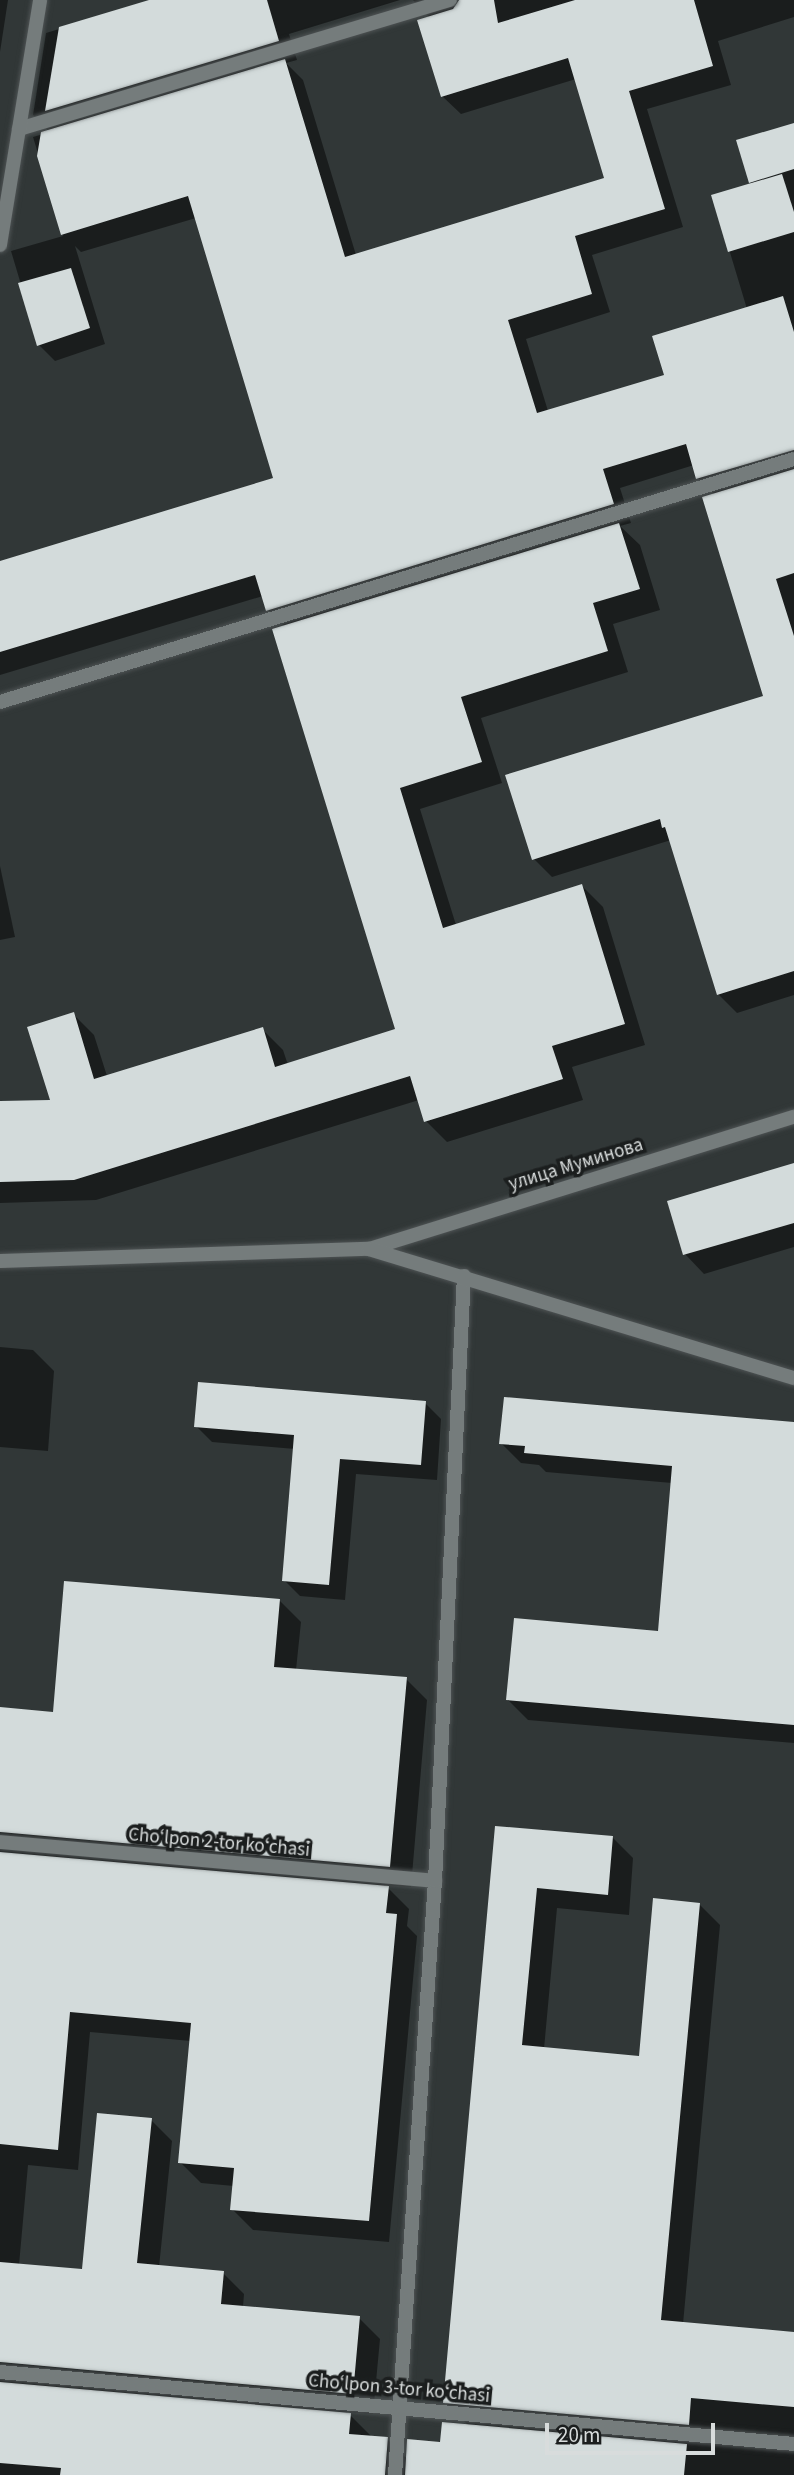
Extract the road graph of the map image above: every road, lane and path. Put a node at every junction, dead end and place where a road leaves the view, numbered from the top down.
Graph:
1 (40, 0) edge
2 (450, 0) edge
3 (19, 129) junction
4 (0, 246) edge
5 (794, 459) edge
6 (0, 702) edge
7 (794, 1117) edge
8 (369, 1249) junction
9 (0, 1261) edge
10 (464, 1276) junction
11 (794, 1378) edge
12 (0, 1842) edge
13 (435, 1881) junction
14 (0, 2372) edge
15 (400, 2408) junction
16 (794, 2444) edge
17 (395, 2475) edge

1 - 3 street
2 - 3 street
3 - 4 street
5 - 6 street
7 - 8 street, улица Муминова
8 - 9 street
8 - 10 street
10 - 11 street
10 - 13 street
12 - 13 street, Cho‘lpon 2-tor koʻchasi
13 - 15 street
14 - 15 street, Cho‘lpon 3-tor koʻchasi
15 - 16 street, Cho‘lpon 3-tor koʻchasi
15 - 17 street

